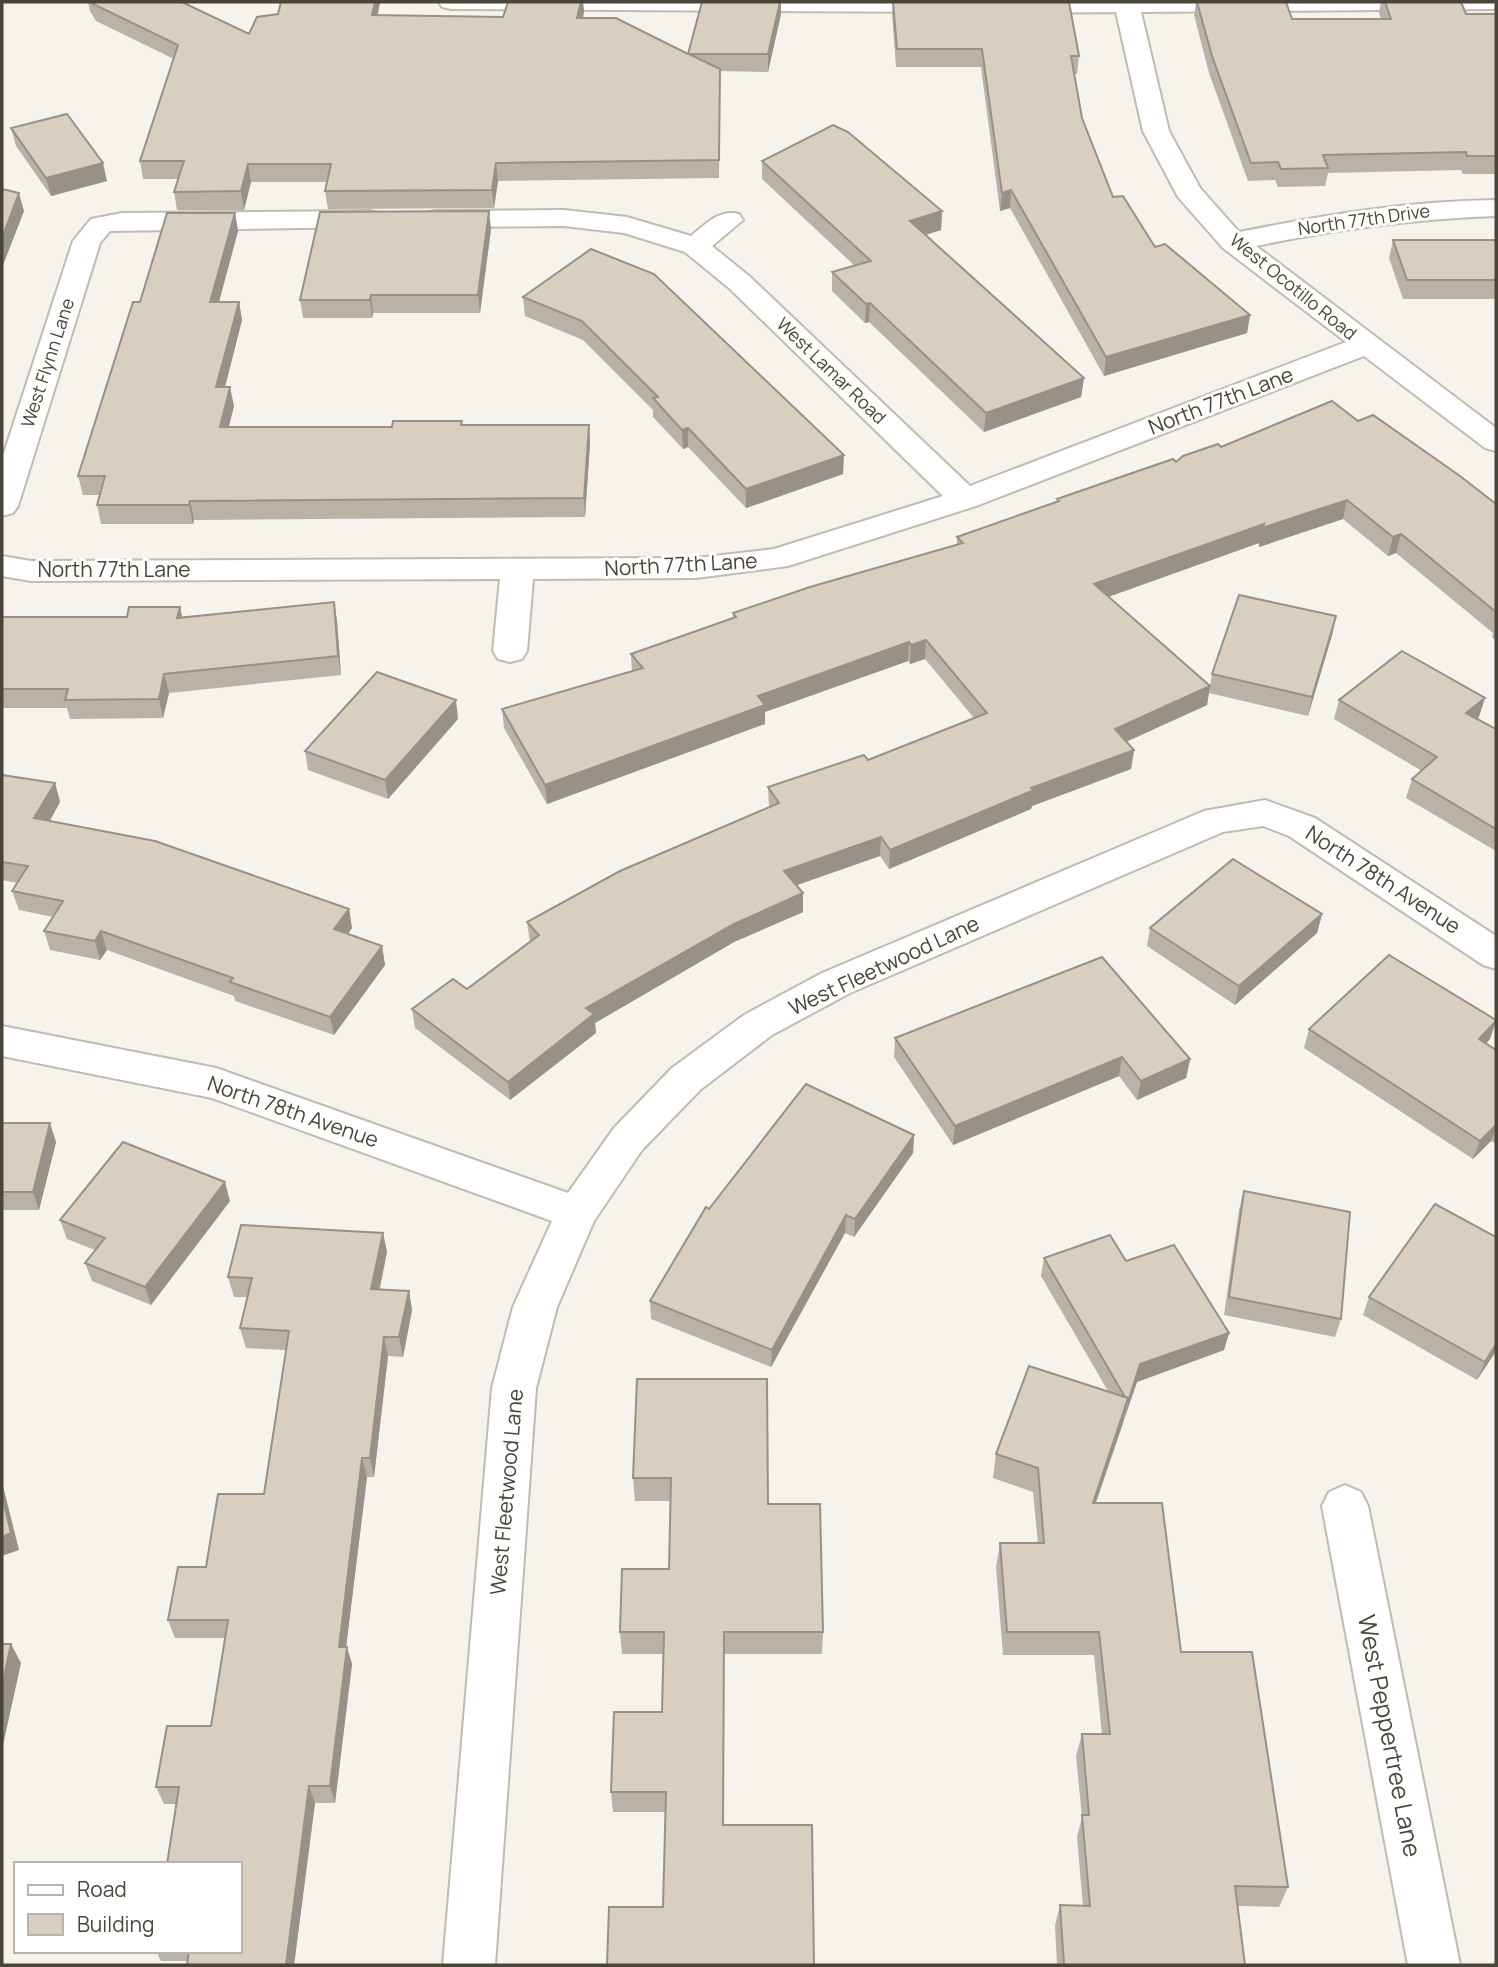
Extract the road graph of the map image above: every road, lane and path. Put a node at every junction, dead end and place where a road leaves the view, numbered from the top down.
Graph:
1 (451, 2) edge
2 (1496, 2) edge
3 (650, 3) edge
4 (963, 5) edge
5 (990, 6) edge
6 (1127, 6) junction
7 (1496, 208) edge
8 (729, 220) dead end
9 (101, 225) joint
10 (1233, 243) junction
11 (695, 246) junction
12 (1365, 345) junction
13 (16, 414) edge
14 (1496, 442) edge
15 (965, 499) junction
16 (2, 506) edge
17 (2, 566) edge
18 (517, 571) junction
19 (510, 651) dead end
20 (1265, 813) joint
21 (1496, 955) edge
22 (2, 1041) edge
23 (577, 1213) junction
24 (1345, 1506) dead end
25 (469, 1965) edge
26 (1434, 1965) edge

1 - 3 street
2 - 6 street
3 - 4 street
5 - 6 street
6 - 10 street, West Ocotillo Road
7 - 10 street, North 77th Drive
8 - 11 street
9 - 11 street, West Lamar Road
9 - 13 street, West Flynn Lane
10 - 12 street, West Ocotillo Road
11 - 15 street, West Lamar Road
12 - 14 street, West Ocotillo Road
12 - 15 street, North 77th Lane
13 - 16 street, West Flynn Lane
15 - 18 street, North 77th Lane
17 - 18 street, North 77th Lane
18 - 19 street
20 - 21 street, North 78th Avenue
20 - 23 street, West Fleetwood Lane
22 - 23 street, North 78th Avenue
23 - 25 street, West Fleetwood Lane
24 - 26 street, West Peppertree Lane

